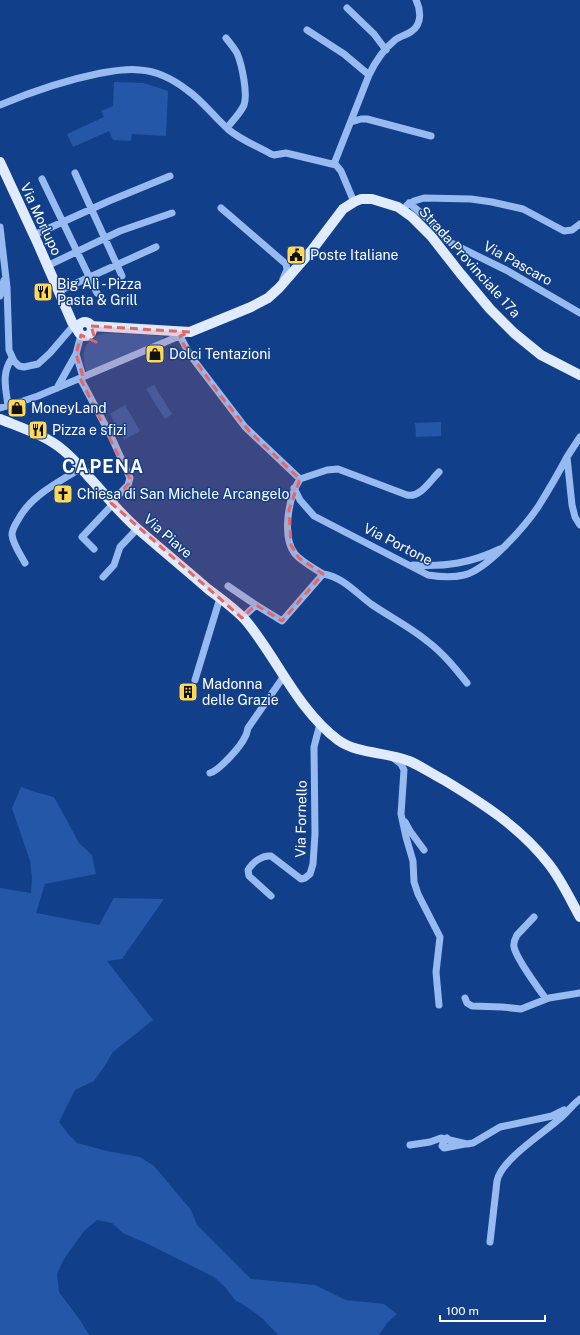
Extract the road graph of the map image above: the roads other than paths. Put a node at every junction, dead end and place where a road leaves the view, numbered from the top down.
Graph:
1 (416, 0) edge
2 (347, 8) dead end
3 (307, 30) dead end
4 (226, 38) dead end
5 (386, 50) junction
6 (369, 75) junction
7 (0, 105) edge
8 (351, 122) junction
9 (227, 128) junction
10 (431, 136) dead end
11 (0, 162) edge
12 (334, 164) junction
13 (75, 173) dead end
14 (170, 176) dead end
15 (42, 179) dead end
16 (354, 202) junction
17 (405, 206) junction
18 (221, 208) dead end
19 (91, 209) junction
20 (172, 213) dead end
21 (63, 222) junction
22 (580, 224) edge
23 (0, 227) edge
24 (34, 235) junction
25 (105, 239) junction
26 (156, 247) dead end
27 (77, 252) junction
28 (117, 265) junction
29 (48, 266) junction
30 (5, 276) junction
31 (122, 276) dead end
32 (89, 277) junction
33 (279, 288) junction
34 (59, 291) junction
35 (97, 293) dead end
36 (0, 296) edge
37 (67, 309) junction
38 (580, 313) edge
39 (89, 324) junction
40 (77, 330) junction
41 (185, 334) junction
42 (76, 354) junction
43 (12, 358) junction
44 (64, 373) junction
45 (580, 375) edge
46 (82, 378) junction
47 (71, 382) junction
48 (57, 388) junction
49 (9, 406) junction
50 (0, 408) edge
51 (4, 421) edge
52 (580, 437) edge
53 (567, 457) junction
54 (81, 468) junction
55 (439, 472) dead end
56 (300, 479) junction
57 (294, 488) junction
58 (112, 504) junction
59 (580, 525) edge
60 (138, 529) junction
61 (503, 547) junction
62 (94, 549) dead end
63 (25, 563) dead end
64 (409, 565) junction
65 (323, 574) junction
66 (103, 577) dead end
67 (228, 586) dead end
68 (220, 598) junction
69 (256, 605) junction
70 (243, 618) junction
71 (284, 676) junction
72 (195, 680) dead end
73 (467, 683) dead end
74 (320, 724) junction
75 (388, 755) junction
76 (210, 774) dead end
77 (402, 814) junction
78 (424, 850) dead end
79 (271, 896) dead end
80 (534, 917) dead end
81 (580, 917) edge
82 (580, 993) edge
83 (465, 998) dead end
84 (546, 999) junction
85 (439, 1005) dead end
86 (580, 1099) edge
87 (571, 1106) junction
88 (410, 1145) dead end
89 (490, 1242) dead end

1 - 5 street
2 - 5 street
3 - 6 street
4 - 9 street
5 - 6 street
6 - 8 street
7 - 9 street
8 - 10 street
8 - 12 street
9 - 12 street
11 - 24 main road, Via Morlupo
12 - 16 street
13 - 19 street
14 - 19 street
15 - 21 street
16 - 17 main road, Strada Provinciale 17a
16 - 33 main road, Strada Provinciale 17a
17 - 22 street
17 - 38 street, Via Pascaro
17 - 45 main road, Strada Provinciale 17a
18 - 33 street
19 - 21 street
19 - 25 street
20 - 25 street
21 - 24 street
21 - 27 street
23 - 30 street
24 - 29 main road, Via Morlupo
25 - 27 street
25 - 28 street
26 - 28 street
27 - 29 street
27 - 32 street
28 - 31 street
28 - 32 street
29 - 34 main road, Via Morlupo
30 - 36 street
30 - 43 street
32 - 34 street
32 - 35 street
33 - 41 main road, Strada Provinciale 17a
34 - 37 main road, Via Morlupo
37 - 39 main road
37 - 40 main road, Via Morlupo
39 - 40 main road
39 - 41 main road, Strada Provinciale 17a
40 - 42 street
40 - 43 street
41 - 46 street
41 - 56 street
42 - 44 street
42 - 46 street
43 - 49 street
44 - 47 street
44 - 48 street
46 - 47 street
46 - 58 street
47 - 48 street
48 - 49 street
49 - 50 street
49 - 51 street
51 - 54 main road, Via Piave
52 - 53 street, Via Portone
53 - 59 street
53 - 61 street, Via Portone
54 - 58 main road, Via Piave
54 - 63 street
55 - 56 street
56 - 57 street
57 - 64 street, Via Portone
57 - 65 street
58 - 60 main road, Via Piave
58 - 62 street
60 - 66 street
60 - 68 main road, Via Piave
61 - 64 street
61 - 64 street, Via Portone
65 - 69 street
65 - 73 street
67 - 69 street
68 - 70 main road, Via Piave
68 - 72 street
69 - 70 street
70 - 71 main road, Via Piave
71 - 74 main road, Via Piave
71 - 76 street
74 - 75 main road, Via Piave
74 - 79 street, Via Fornello
75 - 77 street
75 - 81 main road, Via Piave
77 - 78 street
77 - 85 street
80 - 84 street
82 - 84 street
83 - 84 street
86 - 87 street
87 - 88 street
87 - 89 street

